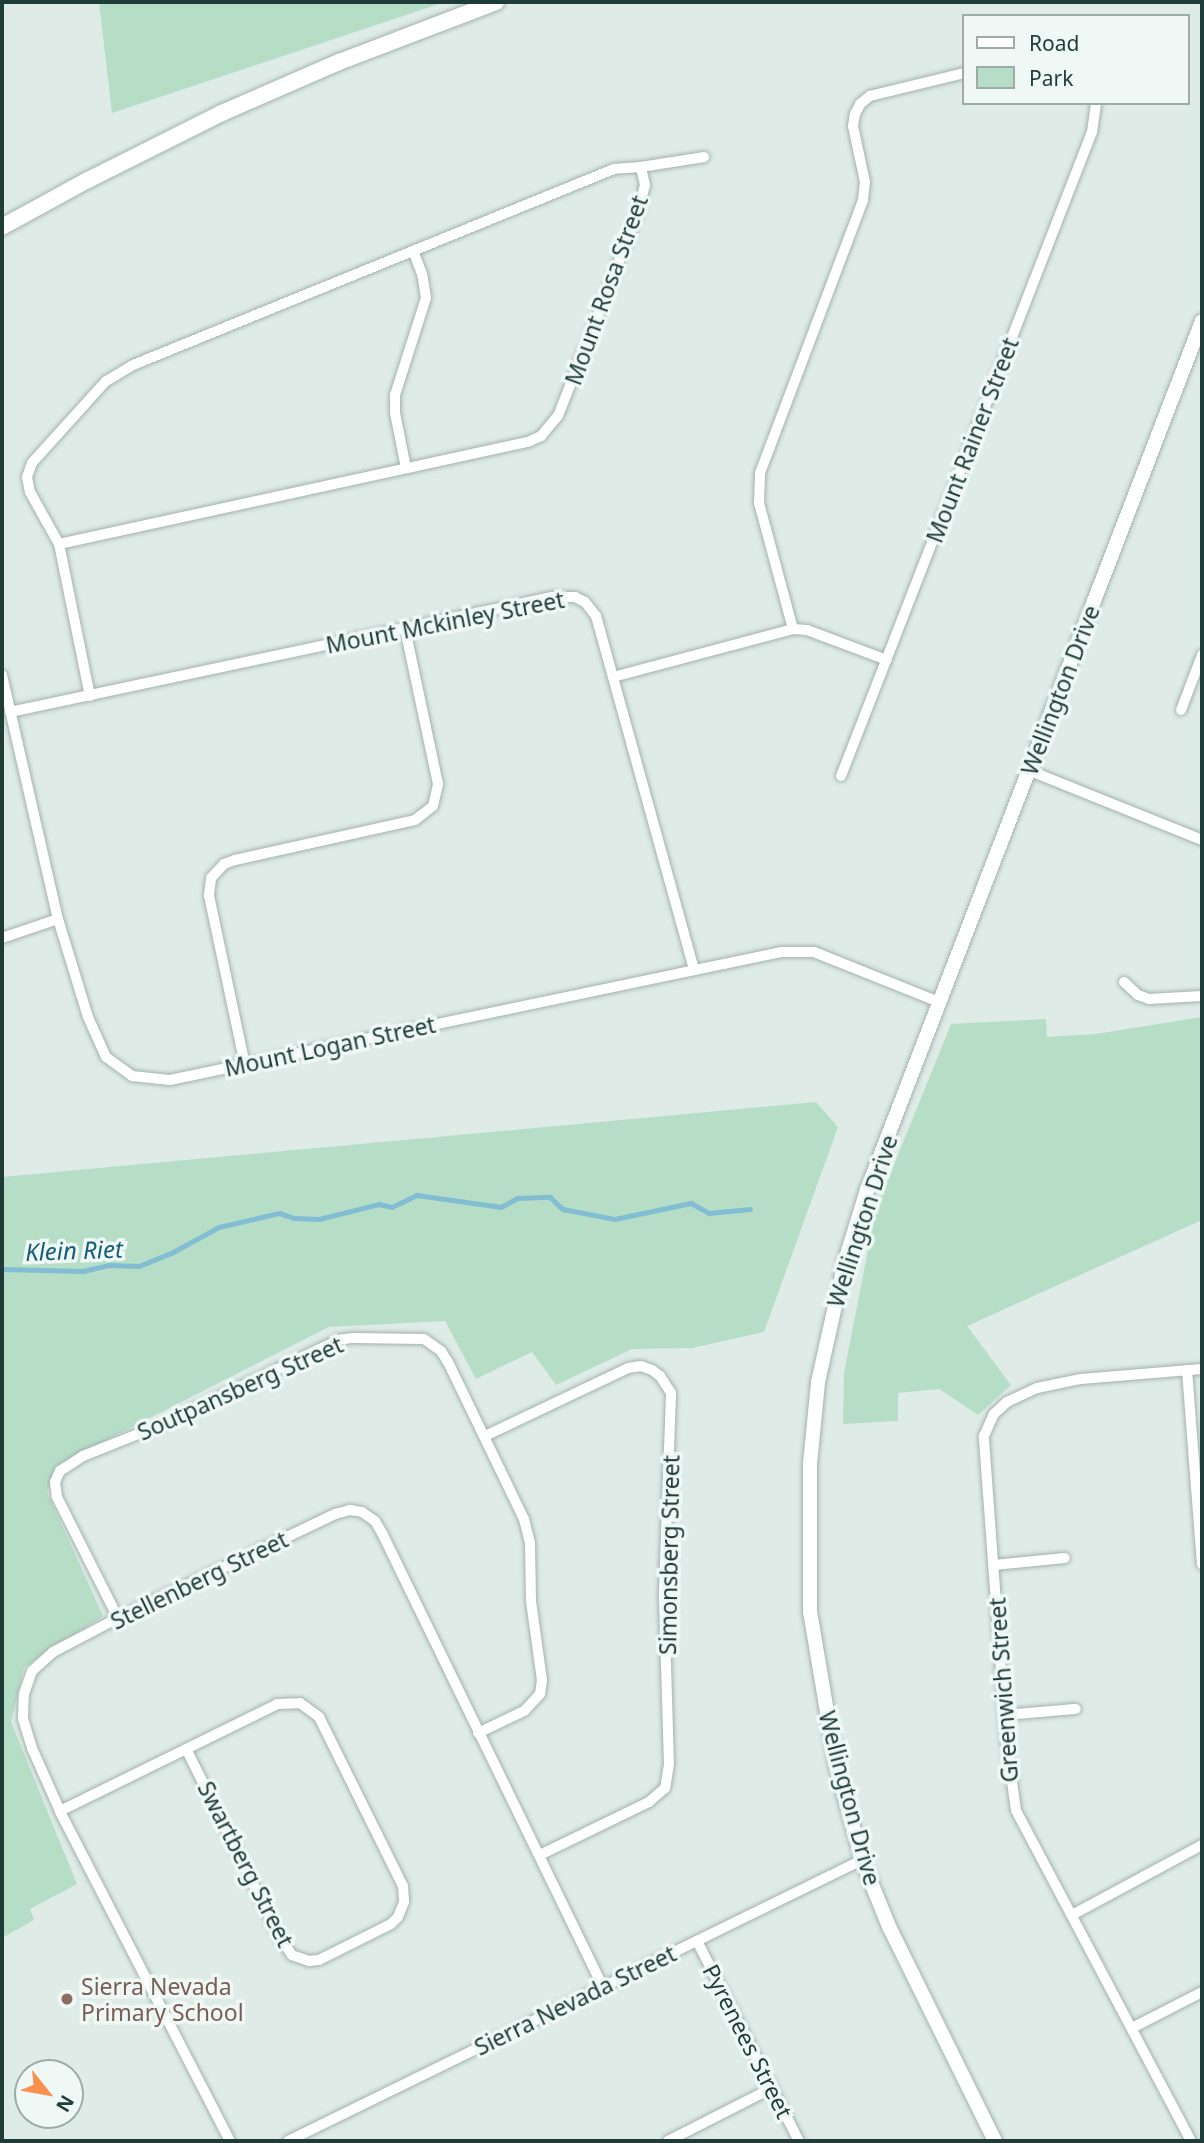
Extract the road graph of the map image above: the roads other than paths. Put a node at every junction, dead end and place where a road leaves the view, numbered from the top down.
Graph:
1 (496, 2) edge
2 (962, 73) edge
3 (1096, 105) edge
4 (704, 157) dead end
5 (641, 167) junction
6 (2, 227) edge
7 (412, 251) junction
8 (1202, 321) edge
9 (406, 468) junction
10 (59, 544) junction
11 (405, 629) junction
12 (793, 629) junction
13 (1202, 655) edge
14 (887, 660) junction
15 (2, 675) edge
16 (613, 677) junction
17 (90, 696) junction
18 (1181, 710) dead end
19 (10, 712) junction
20 (1028, 770) junction
21 (841, 776) dead end
22 (1202, 841) edge
23 (58, 919) junction
24 (2, 938) edge
25 (694, 969) junction
26 (1124, 982) dead end
27 (1202, 996) edge
28 (939, 1002) junction
29 (245, 1065) junction
30 (1202, 1369) edge
31 (1187, 1370) junction
32 (485, 1436) junction
33 (1065, 1558) dead end
34 (1202, 1564) edge
35 (994, 1566) junction
36 (118, 1618) junction
37 (1076, 1709) dead end
38 (1004, 1715) junction
39 (478, 1733) junction
40 (187, 1751) junction
41 (61, 1811) junction
42 (1202, 1845) edge
43 (540, 1855) junction
44 (862, 1860) junction
45 (1072, 1914) junction
46 (697, 1941) junction
47 (602, 1985) junction
48 (1202, 1992) edge
49 (1132, 2028) junction
50 (772, 2088) junction
51 (230, 2141) edge
52 (288, 2141) edge
53 (668, 2141) edge
54 (799, 2141) edge
55 (995, 2141) edge
56 (1191, 2141) edge

1 - 6 main road
2 - 12 street
3 - 14 street, Mount Rainer Street
4 - 5 street
5 - 7 street, Mount Rosa Street
5 - 9 street, Mount Rosa Street
7 - 9 street
7 - 10 street, Mount Rosa Street
8 - 20 street, Wellington Drive
9 - 10 street, Mount Rosa Street
10 - 17 street, Mount Rosa Street
11 - 16 street, Mount Mckinley Street
11 - 17 street, Mount Mckinley Street
11 - 29 street
12 - 14 street
12 - 16 street
13 - 18 street
14 - 21 street, Mount Rainer Street
15 - 19 street, Mount Logan Street
16 - 25 street, Mount Mckinley Street
17 - 19 street, Mount Mckinley Street
19 - 23 street, Mount Logan Street
20 - 22 street
20 - 28 street, Wellington Drive
23 - 24 street
23 - 29 street, Mount Logan Street
25 - 28 street, Mount Logan Street
25 - 29 street, Mount Logan Street
26 - 27 street
28 - 44 street, Wellington Drive
30 - 31 street, Greenwich Street
31 - 34 street
31 - 35 street, Greenwich Street
32 - 36 street, Soutpansberg Street
32 - 39 street, Soutpansberg Street
32 - 43 street, Simonsberg Street
33 - 35 street
35 - 38 street, Greenwich Street
36 - 39 street, Stellenberg Street
36 - 41 street, Stellenberg Street
37 - 38 street
38 - 45 street, Greenwich Street
39 - 43 street, Stellenberg Street
40 - 40 street, Swartberg Street
40 - 41 street, Swartberg Street
41 - 51 street, Stellenberg Street
42 - 45 street
43 - 47 street, Stellenberg Street
44 - 46 street, Sierra Nevada Street
44 - 55 street, Wellington Drive
45 - 49 street, Greenwich Street
46 - 47 street, Sierra Nevada Street
46 - 50 street, Pyrenees Street
47 - 52 street, Sierra Nevada Street
48 - 49 street
49 - 56 street, Greenwich Street
50 - 53 street
50 - 54 street, Pyrenees Street

